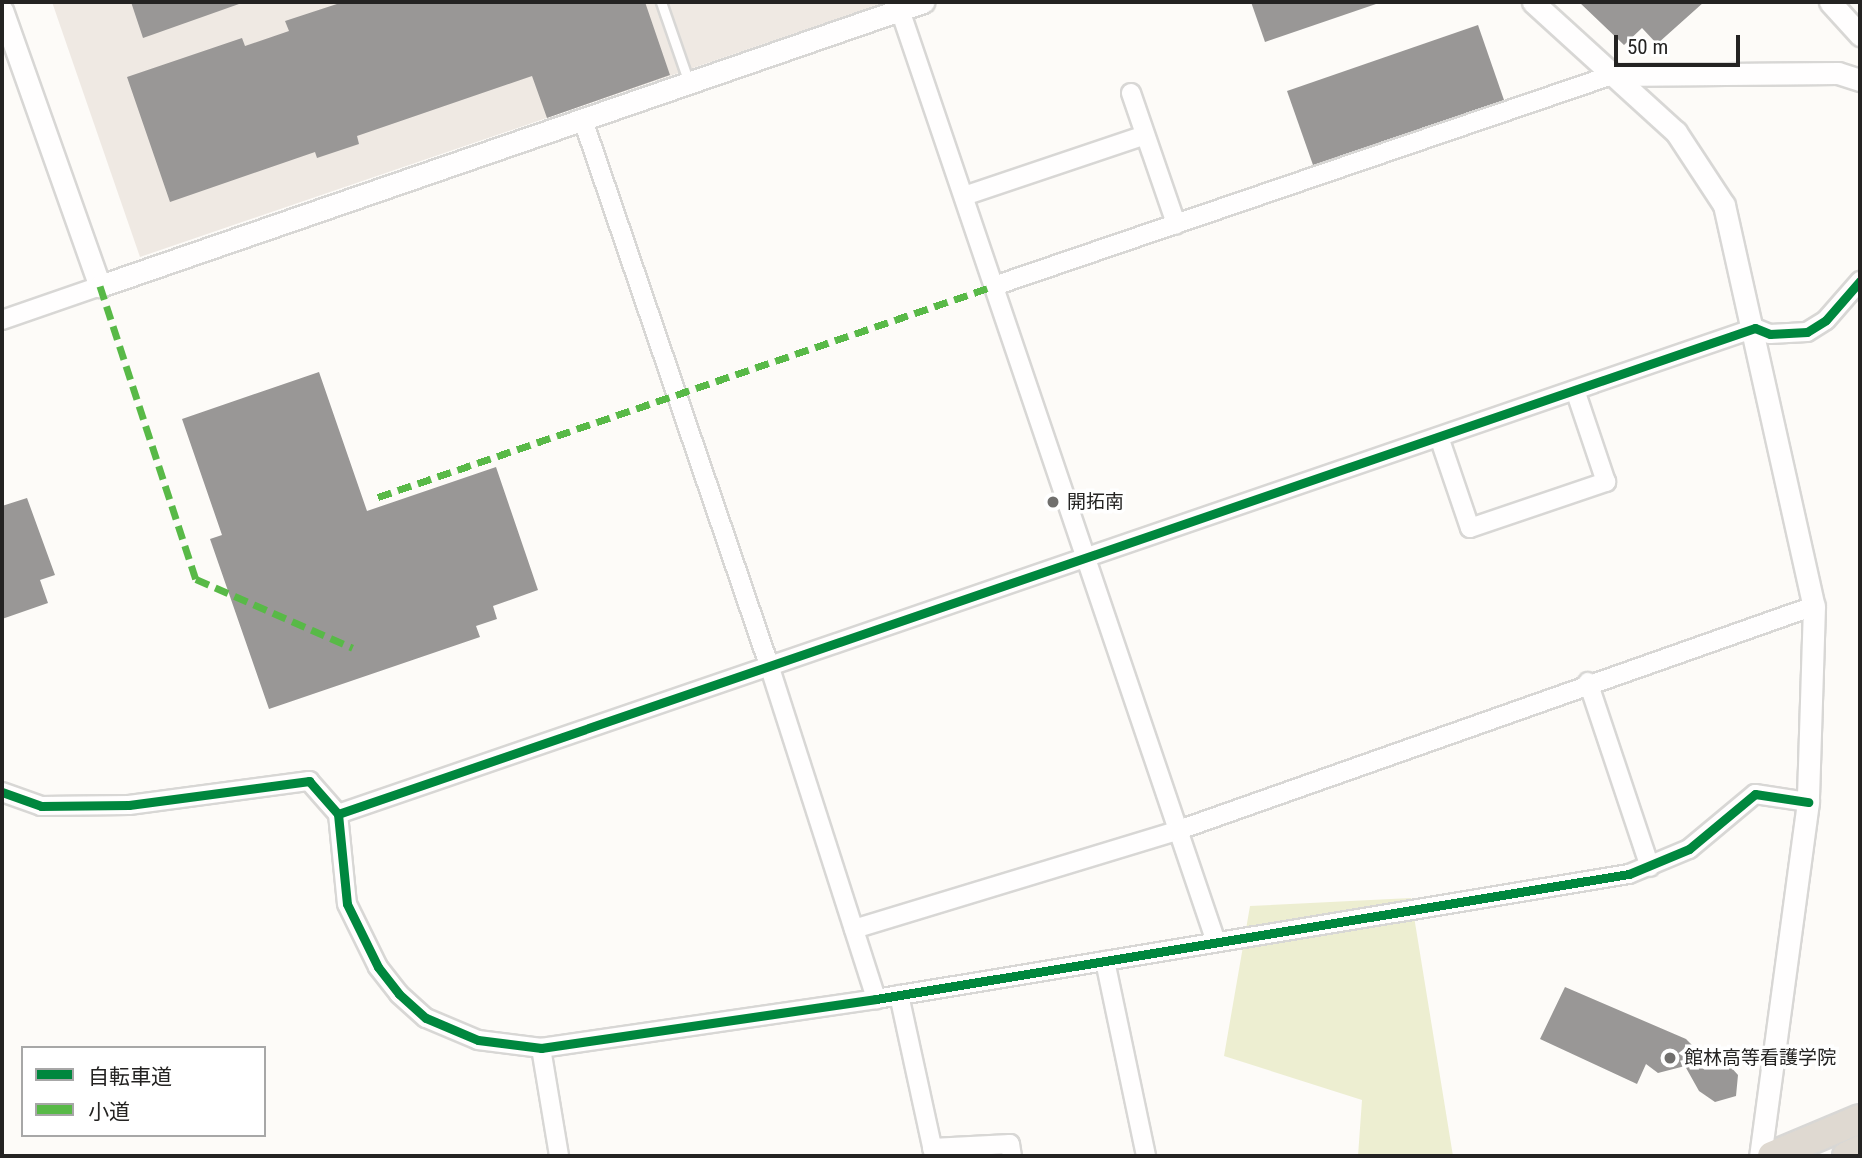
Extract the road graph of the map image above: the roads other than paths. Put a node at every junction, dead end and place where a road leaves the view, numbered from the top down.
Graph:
1 (661, 2) edge
2 (923, 2) edge
3 (1533, 2) edge
4 (1830, 2) edge
5 (900, 9) junction
6 (3, 19) edge
7 (1860, 35) edge
8 (1612, 75) junction
9 (1860, 80) edge
10 (689, 84) junction
11 (1131, 93) dead end
12 (583, 120) junction
13 (1145, 135) junction
14 (964, 196) junction
15 (1175, 225) junction
16 (1860, 281) edge
17 (100, 286) junction
18 (994, 286) junction
19 (2, 320) edge
20 (1755, 328) junction
21 (1575, 390) junction
22 (1439, 437) junction
23 (1086, 557) junction
24 (1814, 607) junction
25 (770, 668) junction
26 (1588, 682) junction
27 (2, 792) edge
28 (1808, 802) junction
29 (338, 814) junction
30 (1176, 831) junction
31 (1650, 867) junction
32 (854, 929) junction
33 (1216, 942) junction
34 (1105, 961) junction
35 (900, 995) junction
36 (876, 999) junction
37 (541, 1048) junction
38 (1860, 1119) edge
39 (1860, 1150) edge
40 (933, 1152) edge
41 (559, 1156) edge
42 (1012, 1156) edge
43 (1146, 1156) edge
44 (1760, 1156) edge
45 (1772, 1156) edge
46 (1847, 1156) edge

1 - 10 lane
2 - 5 street
3 - 8 street
4 - 7 street
5 - 10 street
5 - 14 street
6 - 17 street
8 - 9 street
8 - 15 street
8 - 20 street
10 - 12 street
11 - 13 street
12 - 17 street
12 - 25 street
13 - 14 street
13 - 15 street
14 - 18 street
15 - 18 street
16 - 20 street
17 - 19 street
18 - 23 street
20 - 21 street
20 - 24 street
21 - 22 street
21 - 22 street
22 - 23 street
23 - 25 street
23 - 30 street
24 - 26 street
24 - 28 street
25 - 29 street
25 - 32 street
26 - 30 street
26 - 31 street
27 - 29 street
28 - 31 street
28 - 44 street
29 - 37 street
30 - 32 street
30 - 33 street
31 - 33 street
32 - 36 street
33 - 34 street
34 - 35 street
34 - 43 street
35 - 36 street
35 - 40 street
36 - 37 street
37 - 41 street
38 - 45 highway
39 - 46 highway
40 - 42 street

